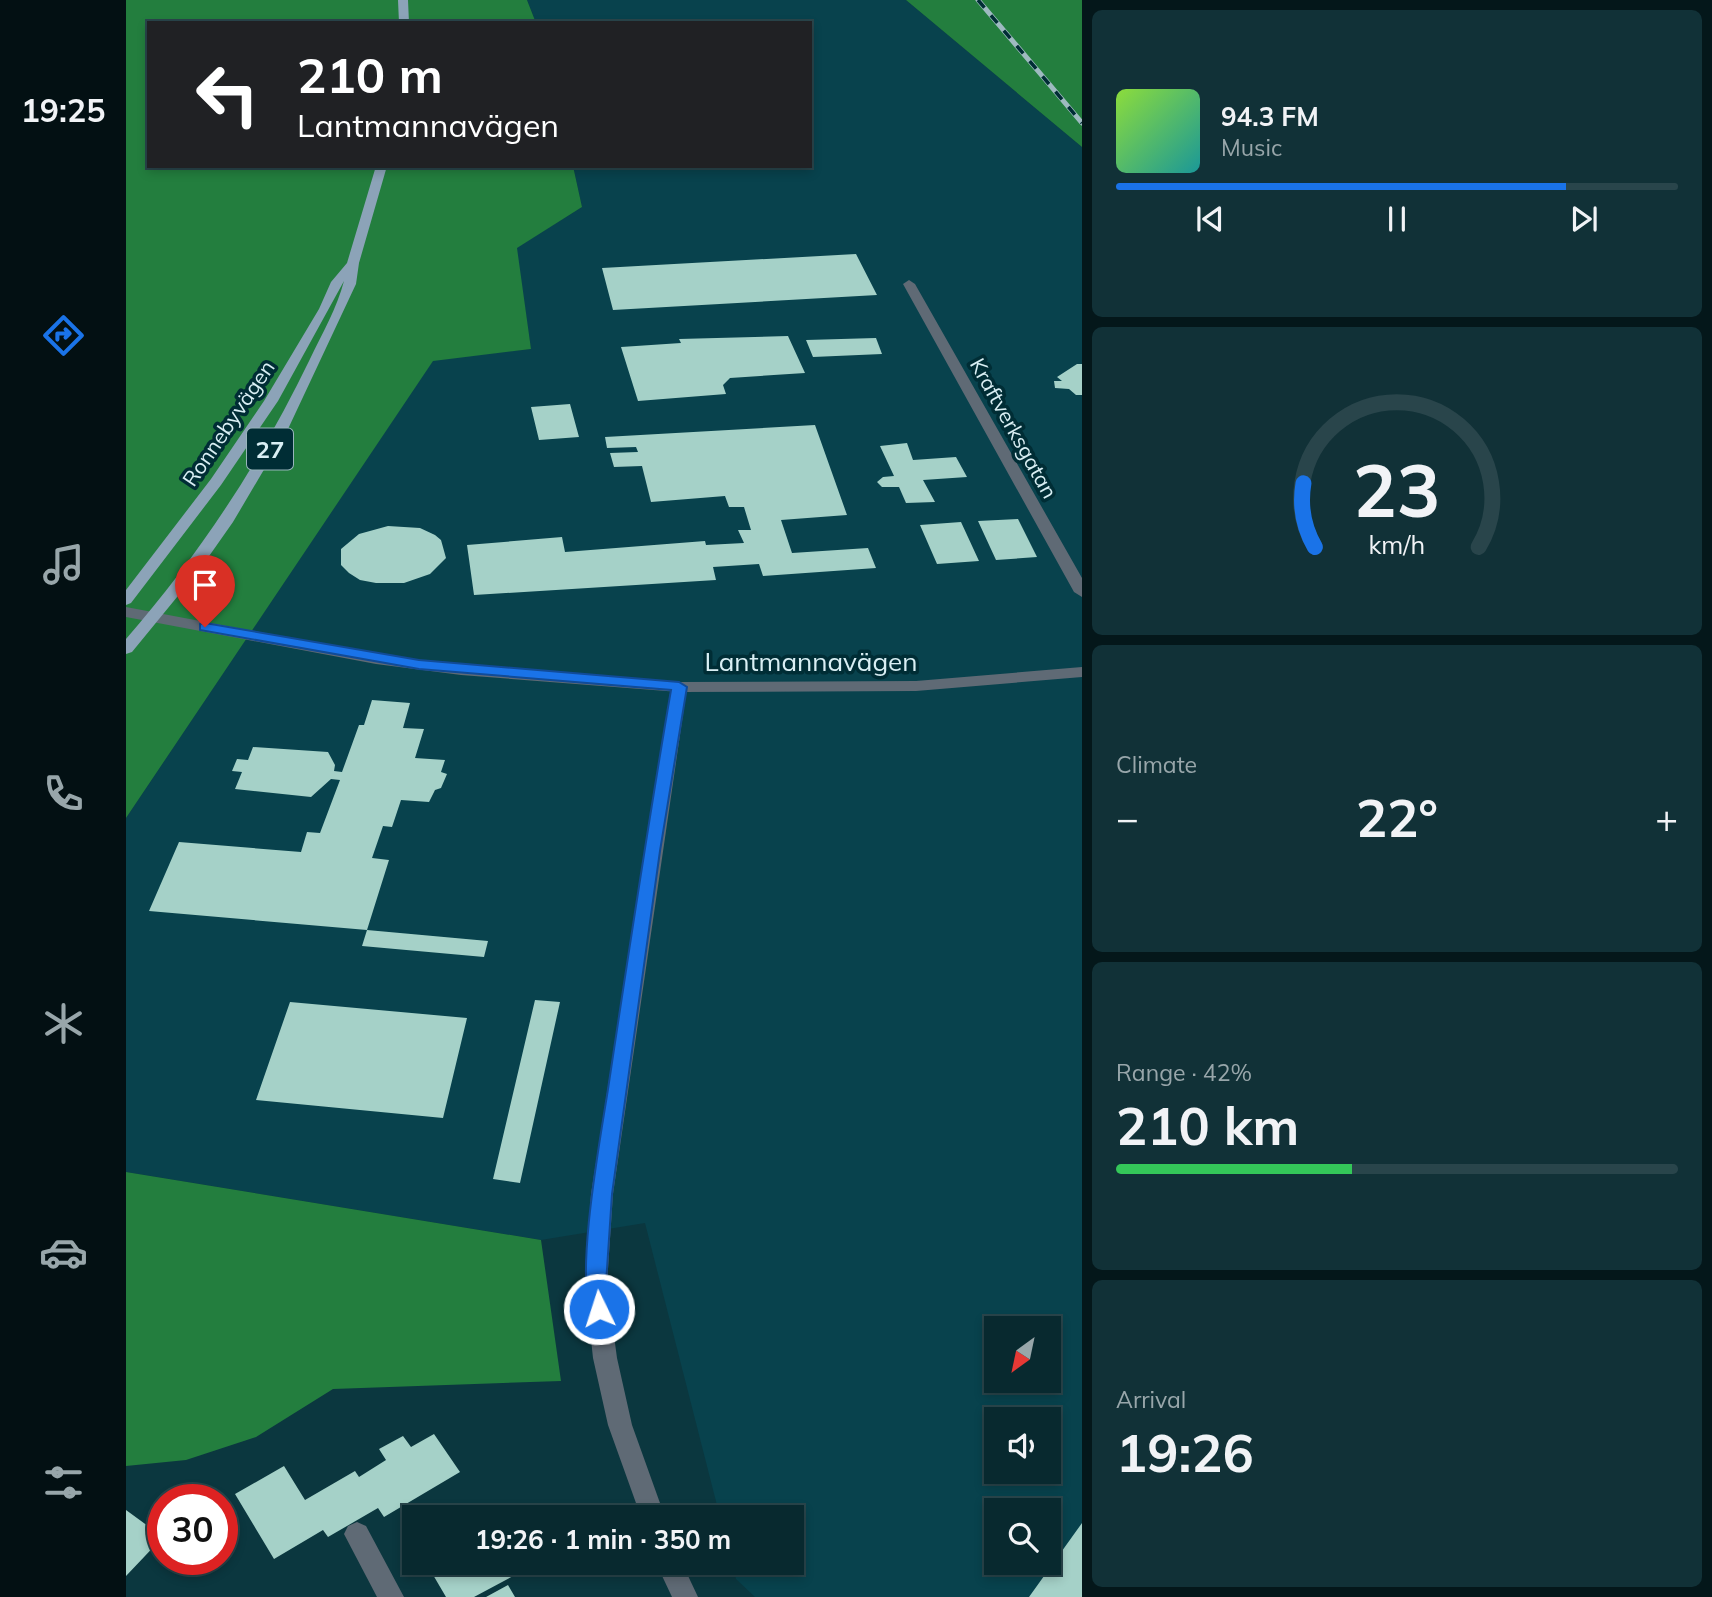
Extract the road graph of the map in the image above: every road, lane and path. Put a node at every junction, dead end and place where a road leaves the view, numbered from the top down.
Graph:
1 (403, 0) edge
2 (404, 21) edge
3 (381, 168) edge
4 (353, 263) junction
5 (909, 284) dead end
6 (1082, 592) edge
7 (126, 600) edge
8 (126, 612) edge
9 (155, 618) junction
10 (126, 649) edge
11 (1082, 672) edge
12 (679, 687) junction
13 (649, 1505) edge
14 (357, 1534) dead end
15 (675, 1575) edge
16 (391, 1597) edge
17 (685, 1597) edge

1 - 2 main road
3 - 4 main road, Ronnebyvägen / 27
4 - 7 main road, Ronnebyvägen / 27
4 - 9 main road, Ronnebyvägen / 27
5 - 6 street, Kraftverksgatan
8 - 9 street, Lantmannavägen
9 - 10 main road, Ronnebyvägen / 27
9 - 12 street, Lantmannavägen
11 - 12 street, Lantmannavägen
12 - 13 street
14 - 16 street
15 - 17 street

